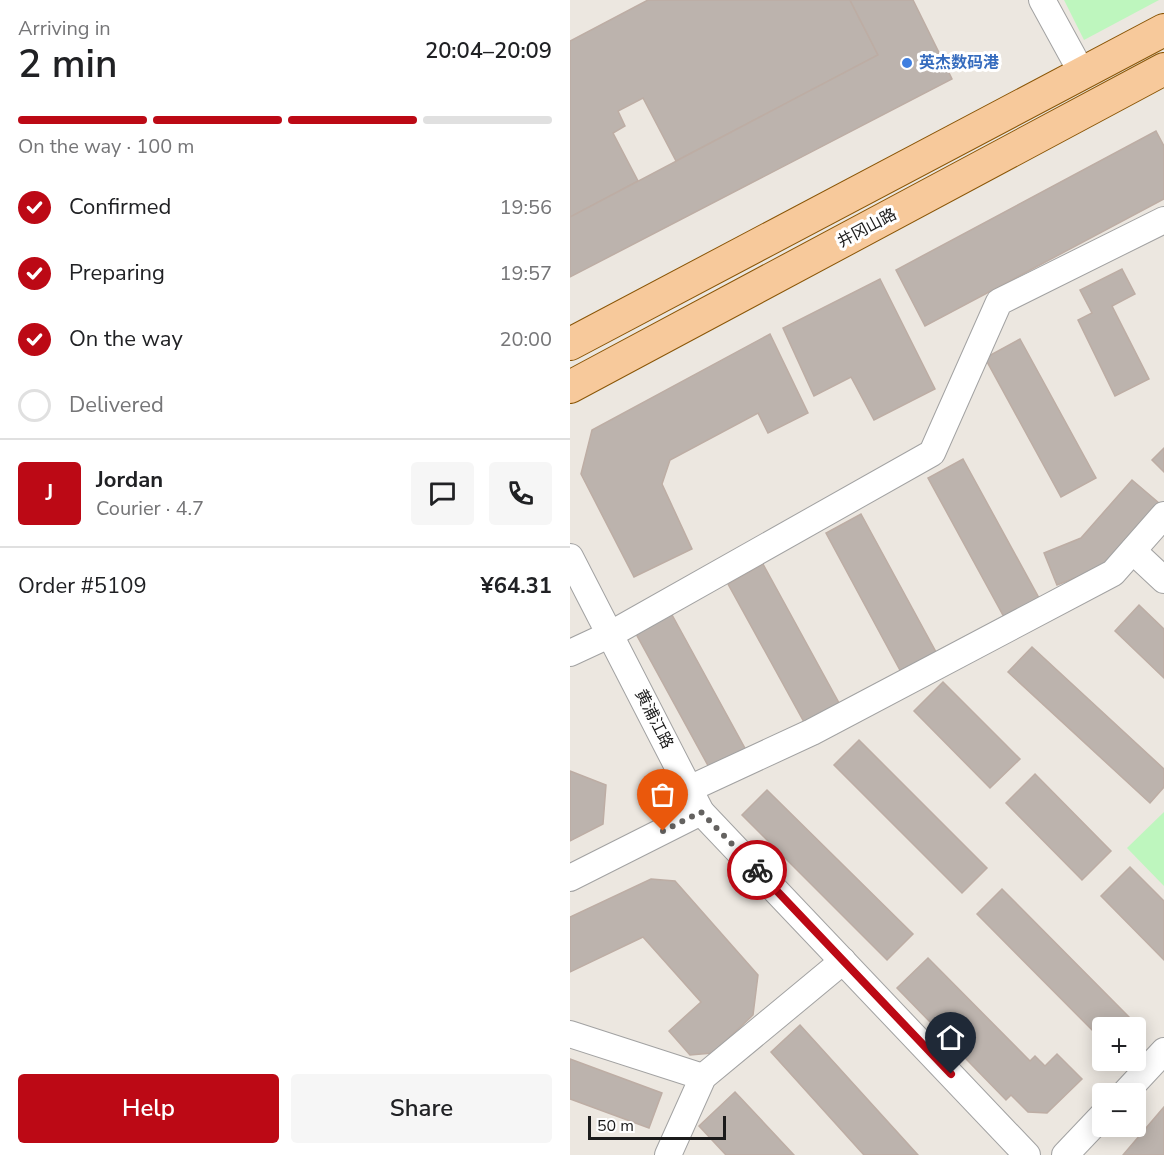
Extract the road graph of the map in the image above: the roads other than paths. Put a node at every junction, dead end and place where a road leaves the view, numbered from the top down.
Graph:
1 (1042, 0) edge
2 (1164, 30) edge
3 (1164, 69) edge
4 (1082, 73) junction
5 (1164, 220) edge
6 (570, 344) edge
7 (570, 387) edge
8 (1164, 515) edge
9 (1133, 550) junction
10 (570, 557) edge
11 (1164, 580) edge
12 (611, 634) junction
13 (570, 653) edge
14 (689, 789) junction
15 (701, 812) junction
16 (570, 878) edge
17 (843, 962) junction
18 (570, 1034) edge
19 (1164, 1051) edge
20 (703, 1077) junction
21 (1134, 1083) edge
22 (1092, 1127) edge
23 (668, 1155) edge
24 (1027, 1155) edge
25 (1065, 1155) edge

1 - 4 street
2 - 4 main road
3 - 7 main road, 井冈山路
4 - 6 main road
5 - 12 street
8 - 9 street
9 - 11 street
9 - 14 street
10 - 12 street, 黄浦江路
12 - 13 street
12 - 14 street, 黄浦江路
14 - 15 street, 黄浦江路
15 - 16 street
15 - 17 street, 黄浦江路
17 - 20 street
17 - 24 street, 黄浦江路
18 - 20 street
19 - 21 street
20 - 23 street
22 - 25 street

